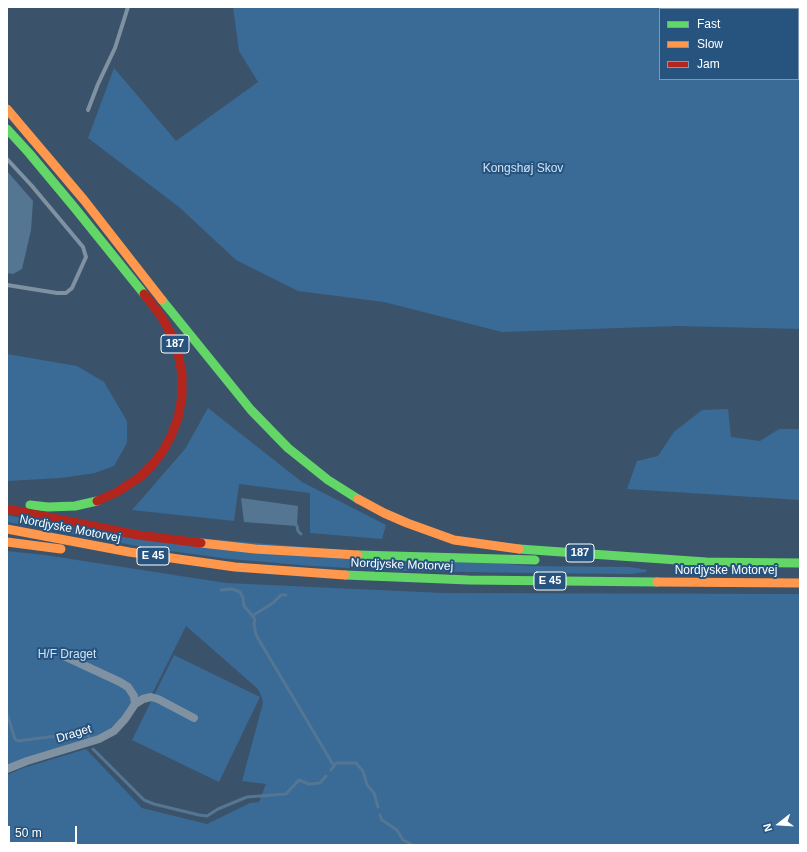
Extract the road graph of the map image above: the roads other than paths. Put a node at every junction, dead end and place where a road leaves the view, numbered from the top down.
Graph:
1 (128, 7) edge
2 (7, 109) edge
3 (88, 110) dead end
4 (7, 129) edge
5 (7, 159) edge
6 (7, 285) edge
7 (7, 501) edge
8 (7, 509) edge
9 (7, 529) edge
10 (7, 542) edge
11 (72, 551) dead end
12 (88, 554) dead end
13 (706, 562) junction
14 (800, 563) edge
15 (300, 573) junction
16 (800, 583) edge
17 (64, 656) dead end
18 (135, 704) junction
19 (194, 718) dead end
20 (7, 769) edge

1 - 3 lane
2 - 13 highway, 187
4 - 7 highway, 187
5 - 6 lane
8 - 13 highway, Nordjyske Motorvej / E 45
9 - 15 highway, Nordjyske Motorvej / E 45
10 - 11 highway
12 - 15 highway
13 - 14 highway, Nordjyske Motorvej / E 45
15 - 16 highway, Nordjyske Motorvej / E 45
17 - 18 street
18 - 19 street
18 - 20 street, Draget

